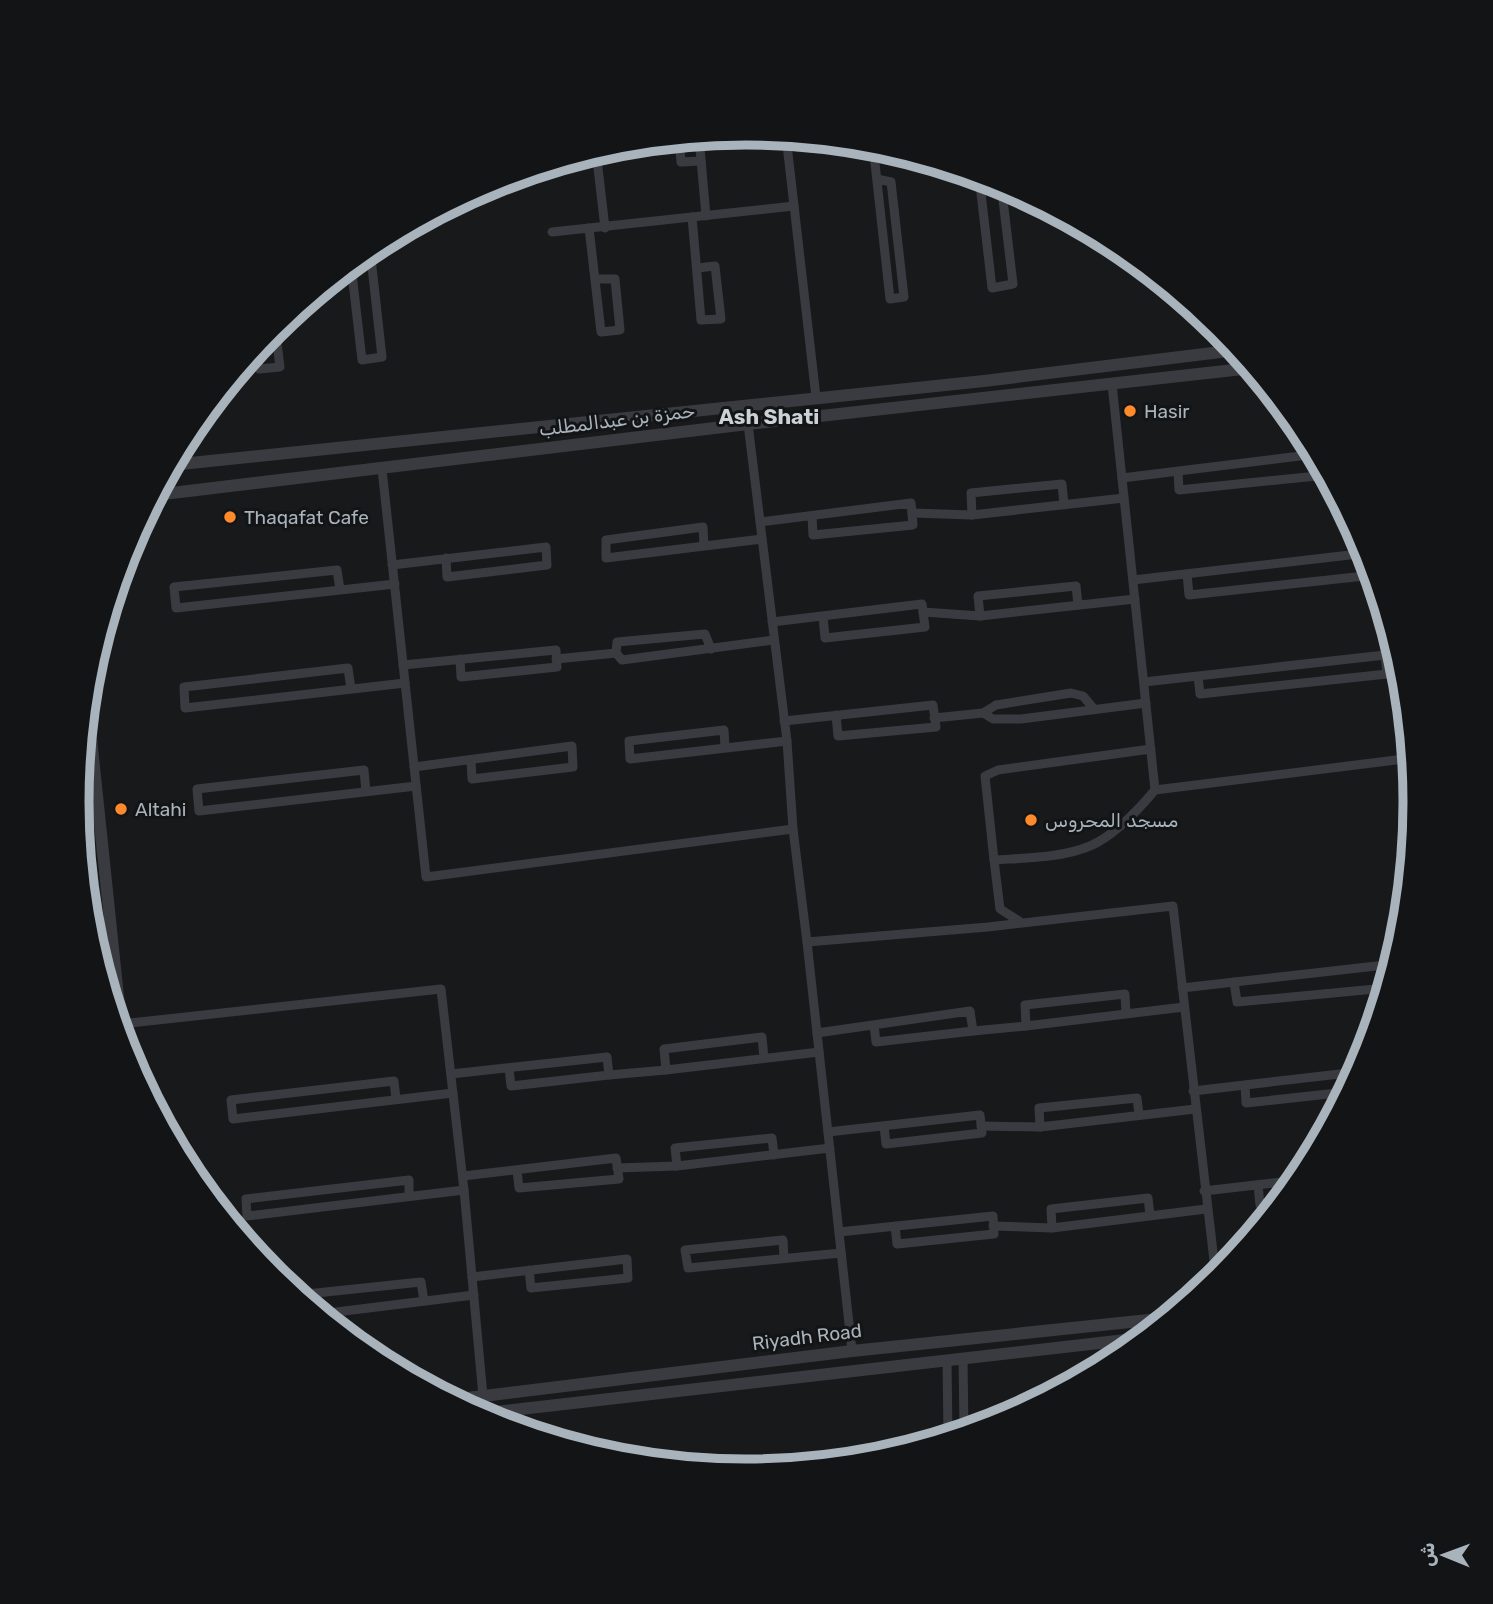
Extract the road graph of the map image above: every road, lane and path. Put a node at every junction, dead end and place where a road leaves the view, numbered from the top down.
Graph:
1 (700, 146) edge
2 (787, 146) edge
3 (680, 148) edge
4 (874, 157) edge
5 (701, 161) junction
6 (597, 162) edge
7 (877, 179) junction
8 (980, 188) edge
9 (1003, 197) edge
10 (794, 206) junction
11 (706, 216) junction
12 (692, 217) junction
13 (589, 228) junction
14 (605, 228) junction
15 (552, 232) dead end
16 (372, 263) edge
17 (697, 268) junction
18 (352, 276) edge
19 (595, 279) junction
20 (277, 342) edge
21 (1225, 352) edge
22 (258, 362) edge
23 (1241, 369) edge
24 (984, 381) junction
25 (1112, 384) junction
26 (944, 386) junction
27 (816, 397) junction
28 (980, 398) junction
29 (940, 401) junction
30 (748, 424) junction
31 (1305, 455) edge
32 (183, 464) edge
33 (382, 469) junction
34 (1178, 471) junction
35 (1318, 476) edge
36 (1122, 478) junction
37 (166, 494) edge
38 (1124, 498) junction
39 (1064, 505) junction
40 (912, 513) junction
41 (972, 515) junction
42 (812, 516) junction
43 (760, 522) junction
44 (762, 539) junction
45 (704, 546) junction
46 (1356, 554) edge
47 (446, 558) junction
48 (393, 565) junction
49 (1187, 574) junction
50 (1364, 576) edge
51 (1133, 580) junction
52 (395, 584) junction
53 (340, 590) junction
54 (1135, 599) junction
55 (1079, 605) junction
56 (923, 612) junction
57 (823, 616) junction
58 (980, 616) junction
59 (772, 622) junction
60 (774, 640) junction
61 (711, 649) junction
62 (616, 653) junction
63 (460, 659) junction
64 (556, 659) junction
65 (403, 665) junction
66 (1198, 676) junction
67 (1144, 682) junction
68 (405, 683) junction
69 (351, 689) junction
70 (1146, 702) junction
71 (1094, 709) junction
72 (983, 713) junction
73 (836, 715) junction
74 (934, 719) junction
75 (784, 721) junction
76 (787, 741) junction
77 (92, 748) edge
78 (725, 748) junction
79 (1151, 749) junction
80 (1402, 759) edge
81 (471, 760) junction
82 (414, 767) junction
83 (416, 786) junction
84 (1155, 790) junction
85 (366, 792) junction
86 (793, 829) junction
87 (994, 860) junction
88 (1000, 909) junction
89 (1019, 921) junction
90 (988, 927) junction
91 (807, 942) junction
92 (1383, 965) edge
93 (1234, 982) junction
94 (1182, 988) junction
95 (1376, 989) edge
96 (118, 991) edge
97 (1184, 1007) junction
98 (1126, 1014) junction
99 (128, 1023) edge
100 (874, 1025) junction
101 (1026, 1027) junction
102 (973, 1031) junction
103 (817, 1033) junction
104 (819, 1052) junction
105 (764, 1058) junction
106 (509, 1068) junction
107 (666, 1070) junction
108 (1345, 1073) edge
109 (451, 1074) junction
110 (609, 1075) junction
111 (1245, 1085) junction
112 (1193, 1091) junction
113 (1336, 1092) edge
114 (453, 1093) junction
115 (396, 1099) junction
116 (1195, 1109) junction
117 (1139, 1115) junction
118 (884, 1126) junction
119 (981, 1126) junction
120 (1040, 1126) junction
121 (828, 1132) junction
122 (830, 1148) junction
123 (774, 1155) junction
124 (677, 1166) junction
125 (617, 1168) junction
126 (517, 1170) junction
127 (463, 1176) junction
128 (1282, 1182) edge
129 (1258, 1185) junction
130 (464, 1189) junction
131 (1204, 1191) junction
132 (409, 1196) junction
133 (1266, 1204) edge
134 (1206, 1209) junction
135 (1150, 1215) junction
136 (993, 1226) junction
137 (895, 1227) junction
138 (1052, 1228) junction
139 (839, 1233) junction
140 (841, 1252) junction
141 (784, 1258) junction
142 (1214, 1264) edge
143 (529, 1270) junction
144 (472, 1277) junction
145 (310, 1294) edge
146 (474, 1295) junction
147 (424, 1301) junction
148 (333, 1312) edge
149 (1151, 1320) edge
150 (1123, 1340) edge
151 (852, 1351) junction
152 (963, 1358) junction
153 (947, 1360) junction
154 (483, 1396) junction
155 (470, 1398) edge
156 (501, 1411) edge
157 (964, 1421) edge
158 (948, 1427) edge

1 - 5 street
2 - 10 street
3 - 5 street
4 - 7 street
5 - 11 street
6 - 14 street
7 - 7 street
8 - 9 street
10 - 11 street
10 - 27 street
11 - 12 street
12 - 14 street
12 - 17 street
13 - 14 street
13 - 15 street
13 - 19 street
16 - 18 street
17 - 17 street
19 - 19 street
20 - 22 street
21 - 24 street, حمزة بن عبدالمطلب
23 - 25 street, حمزة بن عبدالمطلب
24 - 26 street, حمزة بن عبدالمطلب
24 - 28 street
25 - 28 street, حمزة بن عبدالمطلب
25 - 36 street
26 - 27 street, حمزة بن عبدالمطلب
26 - 29 street
27 - 32 street, حمزة بن عبدالمطلب
28 - 29 street, حمزة بن عبدالمطلب
29 - 30 street, حمزة بن عبدالمطلب
30 - 33 street, حمزة بن عبدالمطلب
30 - 43 street
31 - 34 street
33 - 37 street, حمزة بن عبدالمطلب
33 - 48 street
34 - 35 street
34 - 36 street
36 - 38 street
38 - 39 street
38 - 51 street
39 - 41 street
39 - 41 street
40 - 41 street
40 - 42 street
40 - 42 street
42 - 43 street
43 - 44 street
44 - 45 street
44 - 59 street
45 - 45 street
46 - 49 street
47 - 47 street
47 - 48 street
48 - 52 street
49 - 50 street
49 - 51 street
51 - 54 street
52 - 53 street
52 - 65 street
53 - 53 street
54 - 55 street
54 - 67 street
55 - 58 street
55 - 58 street
56 - 57 street
56 - 57 street
56 - 58 street
57 - 59 street
59 - 60 street
60 - 61 street
60 - 75 street
61 - 62 street
61 - 62 street
62 - 64 street
63 - 64 street
63 - 64 street
63 - 65 street
65 - 68 street
66 - 66 street
66 - 67 street
67 - 70 street
68 - 69 street
68 - 82 street
69 - 69 street
70 - 71 street
70 - 79 street
71 - 72 street
71 - 72 street
72 - 74 street
73 - 74 street
73 - 74 street
73 - 75 street
75 - 76 street
76 - 78 street
76 - 86 street
77 - 96 street
78 - 78 street
79 - 84 street
79 - 87 street
80 - 84 street
81 - 81 street
81 - 82 street
82 - 83 street
83 - 85 street
83 - 86 street
84 - 87 street
85 - 85 street
86 - 91 street
87 - 88 street
88 - 89 street
88 - 90 street
89 - 90 street
89 - 94 street
90 - 91 street
91 - 103 street
92 - 93 street
93 - 94 street
93 - 95 street
94 - 97 street
97 - 98 street
97 - 112 street
98 - 101 street
98 - 101 street
99 - 109 street
100 - 102 street
100 - 102 street
100 - 103 street
101 - 102 street
103 - 104 street
104 - 105 street
104 - 121 street
105 - 107 street
105 - 107 street
106 - 109 street
106 - 110 street
106 - 110 street
107 - 110 street
108 - 111 street
109 - 114 street
111 - 112 street
111 - 113 street
112 - 116 street
114 - 115 street
114 - 127 street
115 - 115 street
116 - 117 street
116 - 131 street
117 - 120 street
117 - 120 street
118 - 119 street
118 - 119 street
118 - 121 street
119 - 120 street
121 - 122 street
122 - 123 street
122 - 139 street
123 - 124 street
123 - 124 street
124 - 125 street
125 - 126 street
125 - 126 street
126 - 127 street
127 - 130 street
128 - 129 street
129 - 131 street
129 - 133 street
130 - 132 street
130 - 144 street
131 - 134 street
132 - 132 street
134 - 135 street
134 - 142 street
135 - 138 street
135 - 138 street
136 - 137 street
136 - 137 street
136 - 138 street
137 - 139 street
139 - 140 street
140 - 141 street
140 - 151 street
141 - 141 street
143 - 143 street
143 - 144 street
144 - 146 street
145 - 147 street
146 - 147 street
146 - 154 street
147 - 148 street
149 - 151 street, Riyadh Road
150 - 152 street
151 - 154 street, Riyadh Road
152 - 153 street
152 - 157 street
153 - 156 street
153 - 158 street
154 - 155 street, Riyadh Road

